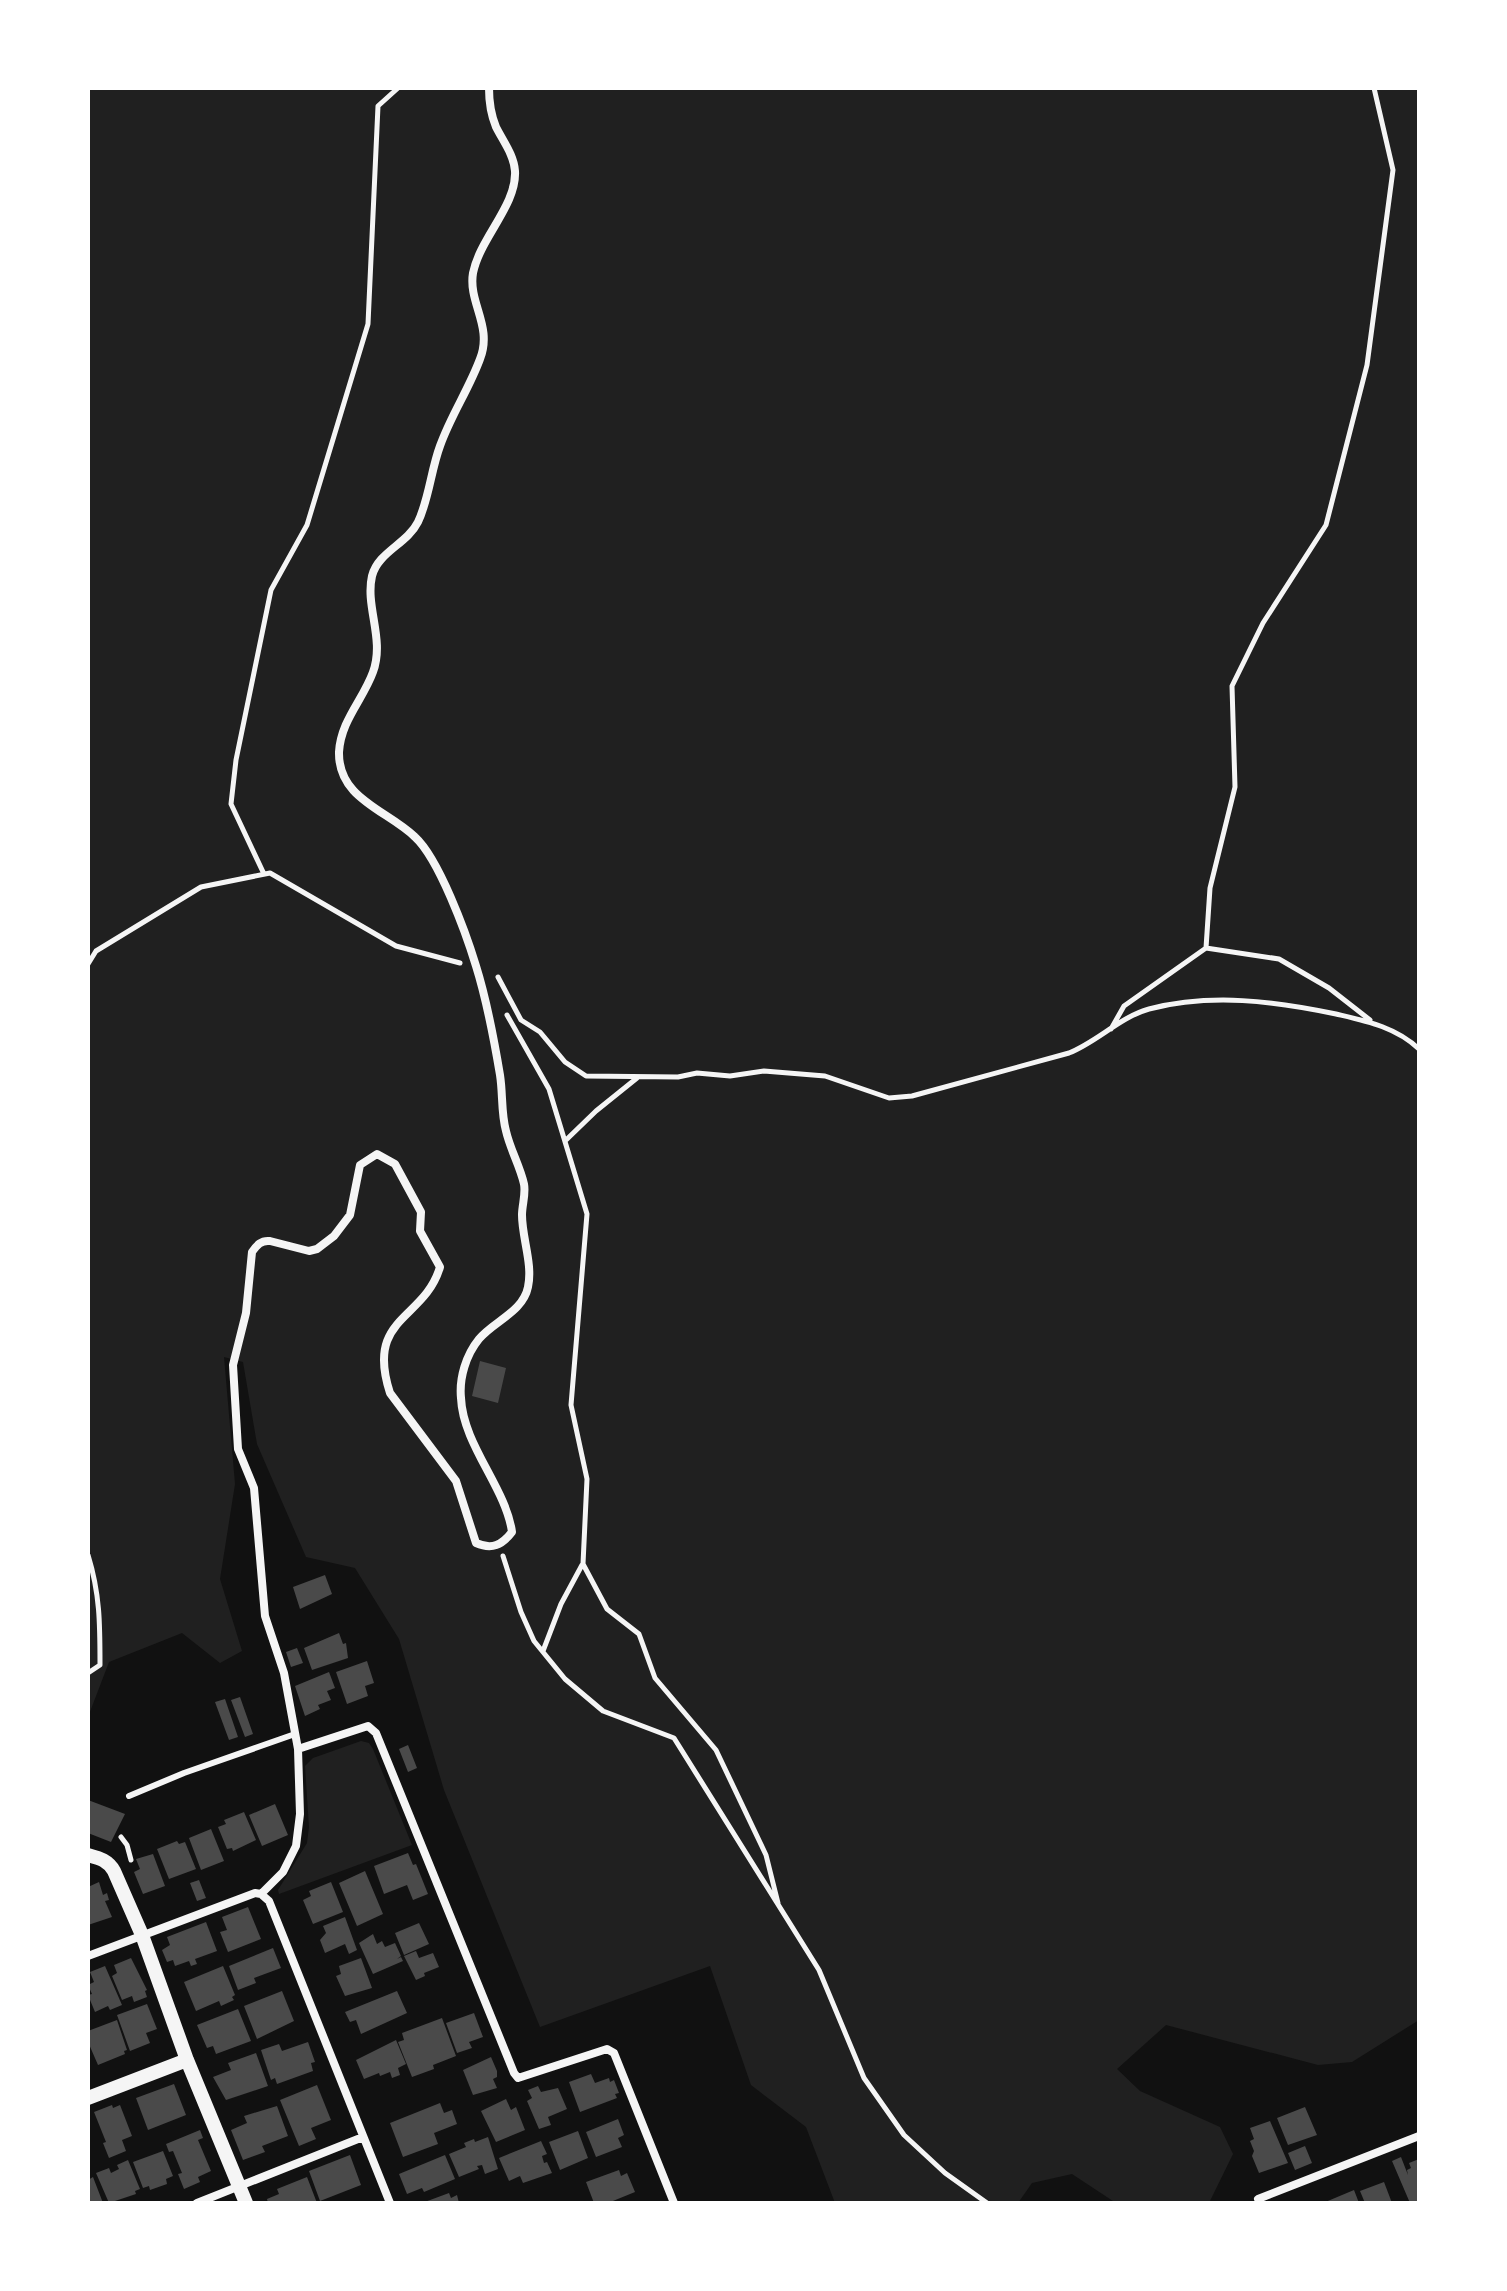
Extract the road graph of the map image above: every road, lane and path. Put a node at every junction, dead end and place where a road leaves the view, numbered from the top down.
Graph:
1 (398, 88) edge
2 (489, 88) edge
3 (1374, 88) edge
4 (264, 874) junction
5 (1206, 948) junction
6 (88, 949) edge
7 (96, 951) junction
8 (471, 952) junction
9 (88, 964) edge
10 (476, 967) junction
11 (488, 968) junction
12 (496, 991) dead end
13 (502, 1004) dead end
14 (1372, 1023) junction
15 (1111, 1030) junction
16 (1419, 1049) edge
17 (639, 1077) junction
18 (565, 1141) junction
19 (499, 1544) junction
20 (88, 1555) edge
21 (583, 1564) junction
22 (543, 1651) junction
23 (88, 1673) edge
24 (295, 1734) junction
25 (298, 1749) junction
26 (129, 1796) dead end
27 (121, 1837) dead end
28 (88, 1855) edge
29 (131, 1860) dead end
30 (261, 1894) junction
31 (778, 1903) junction
32 (142, 1935) junction
33 (88, 1956) edge
34 (187, 2060) junction
35 (88, 2098) edge
36 (1419, 2136) edge
37 (363, 2137) junction
38 (240, 2187) junction
39 (197, 2203) edge
40 (246, 2203) edge
41 (390, 2203) edge
42 (674, 2203) edge
43 (987, 2203) edge
44 (1260, 2203) edge

1 - 4 path
2 - 8 street
3 - 5 path
4 - 7 path
4 - 10 path
5 - 14 path
5 - 15 path
6 - 7 path
7 - 9 path
8 - 10 street
8 - 11 path
10 - 19 street
11 - 12 path
11 - 17 path
13 - 18 path
14 - 15 path
14 - 16 path
15 - 17 path
17 - 18 path
18 - 21 path
19 - 22 path
19 - 24 street
20 - 23 path
21 - 22 path
21 - 31 path
22 - 31 path
24 - 25 street
24 - 26 lane
25 - 30 street
25 - 42 street
27 - 29 path
28 - 32 street
30 - 32 street
30 - 37 street
31 - 43 path
32 - 33 street
32 - 34 street
34 - 35 street
34 - 38 street
36 - 44 street
37 - 38 street
37 - 41 street
38 - 39 street
38 - 40 street

